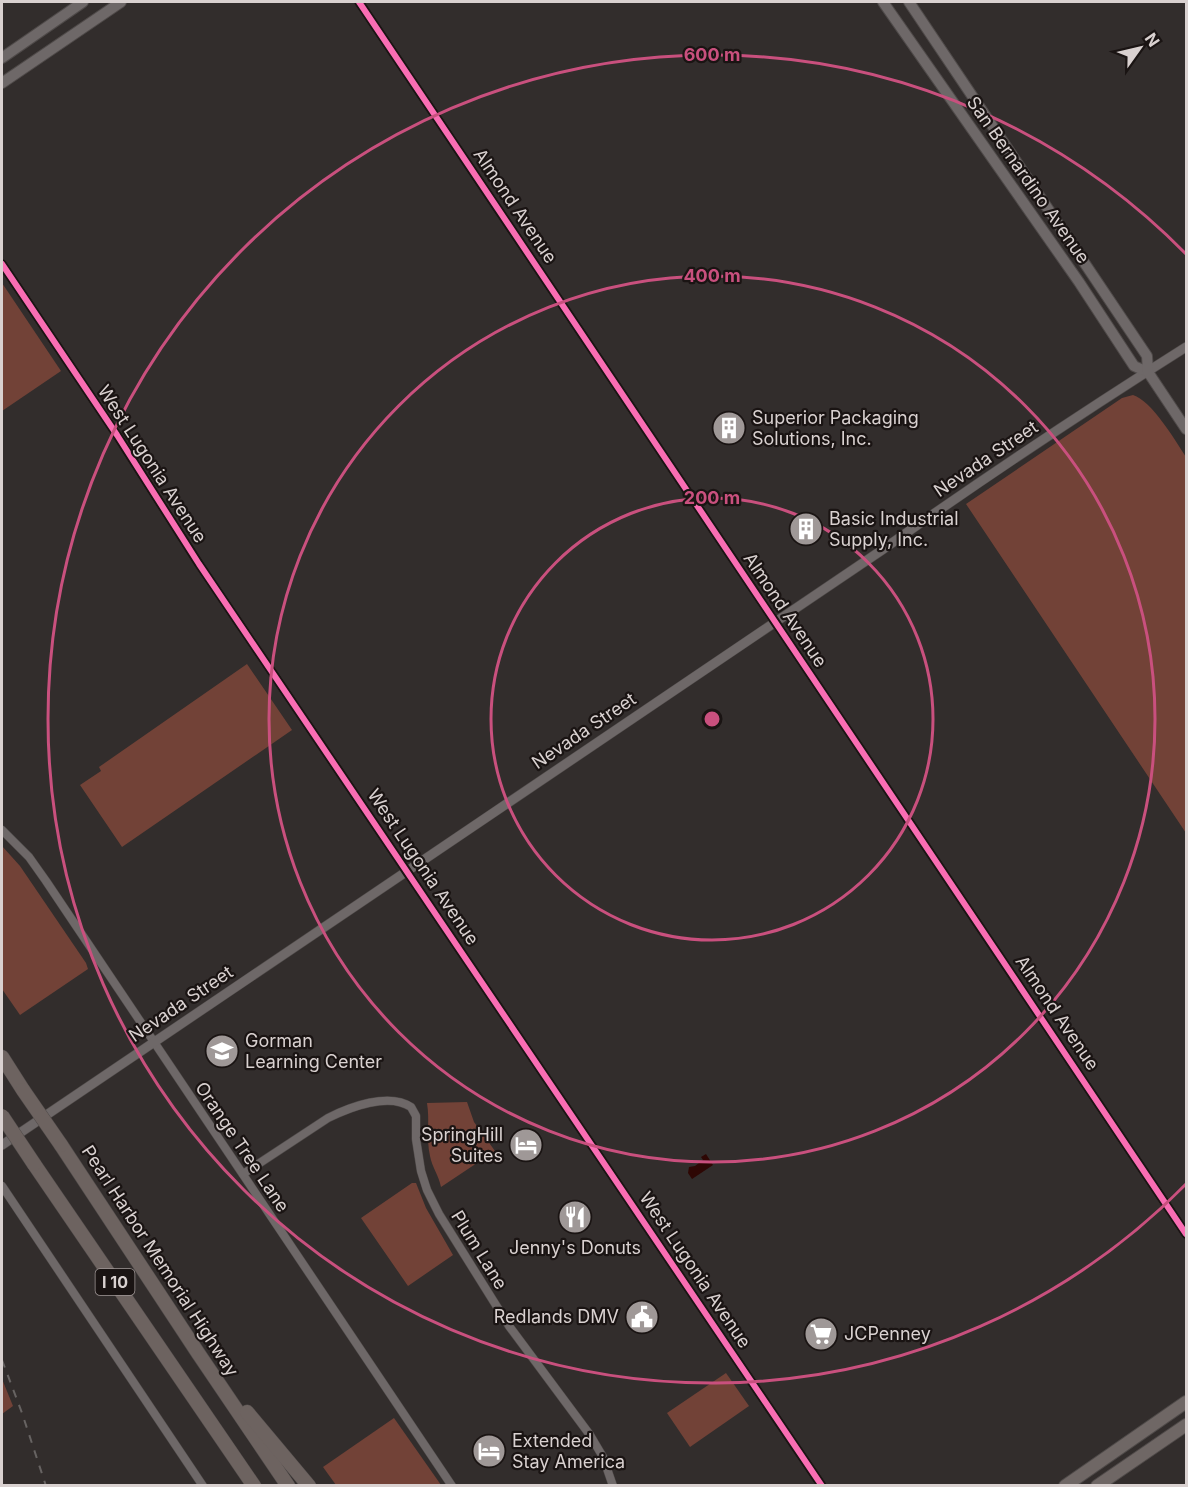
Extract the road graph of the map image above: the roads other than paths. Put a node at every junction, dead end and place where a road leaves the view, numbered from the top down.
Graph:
1 (83, 2) edge
2 (121, 2) edge
3 (359, 2) edge
4 (883, 2) edge
5 (909, 2) edge
6 (2, 58) edge
7 (2, 83) edge
8 (2, 264) edge
9 (1186, 347) edge
10 (1148, 372) junction
11 (1186, 429) edge
12 (776, 622) junction
13 (2, 830) edge
14 (408, 871) junction
15 (154, 1042) junction
16 (2, 1057) edge
17 (2, 1116) edge
18 (2, 1145) edge
19 (243, 1174) junction
20 (2, 1186) edge
21 (1186, 1234) edge
22 (198, 1353) junction
23 (195, 1400) junction
24 (1186, 1401) edge
25 (1186, 1425) edge
26 (202, 1485) edge
27 (244, 1485) edge
28 (254, 1485) edge
29 (288, 1485) edge
30 (309, 1485) edge
31 (452, 1485) edge
32 (613, 1485) edge
33 (822, 1485) edge
34 (1065, 1485) edge
35 (1097, 1485) edge

1 - 6 main road
2 - 7 main road
3 - 12 street, Almond Avenue
4 - 10 main road, San Bernardino Avenue
5 - 10 main road, San Bernardino Avenue
8 - 14 street, West Lugonia Avenue
9 - 10 street, Nevada Street
10 - 11 main road, San Bernardino Avenue
10 - 12 street, Nevada Street
12 - 14 street, Nevada Street
12 - 21 street, Almond Avenue
13 - 15 street, Orange Tree Lane
14 - 15 street, Nevada Street
14 - 33 street, West Lugonia Avenue
15 - 18 street, Nevada Street
15 - 19 street, Orange Tree Lane
16 - 22 highway, Pearl Harbor Memorial Highway / I 10, bridge
17 - 23 highway, I 10, bridge
19 - 31 street, Orange Tree Lane
19 - 32 street, Plum Lane
20 - 26 street
22 - 29 highway, Pearl Harbor Memorial Highway / I 10
22 - 30 highway
23 - 27 highway
23 - 28 highway, I 10
24 - 34 main road
25 - 35 main road

